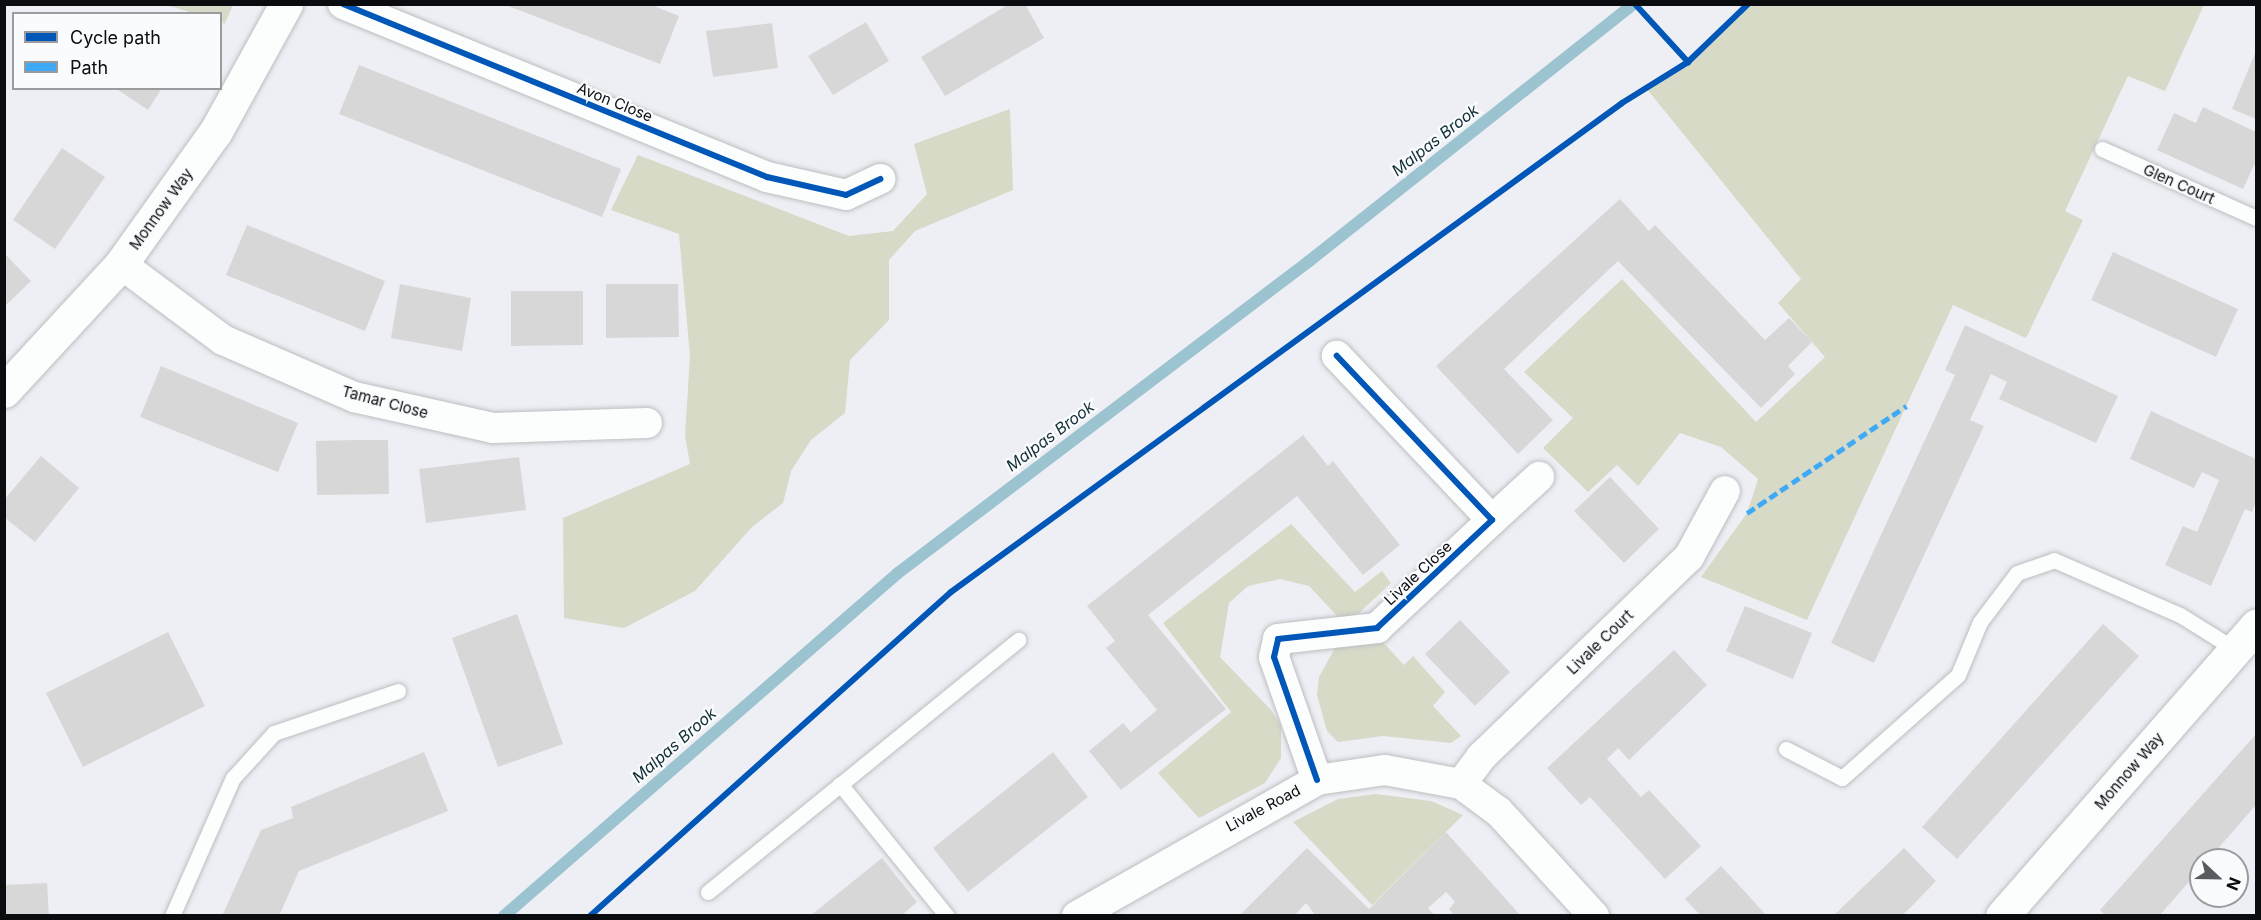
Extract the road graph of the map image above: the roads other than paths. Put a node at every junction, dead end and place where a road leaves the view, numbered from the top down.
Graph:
1 (286, 4) edge
2 (343, 4) edge
3 (2102, 149) dead end
4 (880, 179) dead end
5 (2256, 218) edge
6 (121, 264) junction
7 (1337, 356) dead end
8 (4, 391) edge
9 (647, 423) dead end
10 (1539, 477) dead end
11 (1725, 490) dead end
12 (1492, 520) junction
13 (2246, 638) edge
14 (1018, 639) dead end
15 (398, 692) dead end
16 (1786, 749) dead end
17 (1317, 780) junction
18 (840, 784) junction
19 (1461, 784) junction
20 (708, 892) dead end
21 (171, 915) edge
22 (947, 915) edge
23 (1077, 915) edge
24 (1594, 915) edge
25 (2002, 915) edge

1 - 6 street, Monnow Way
2 - 4 street, Avon Close
3 - 5 lane, Glen Court
6 - 8 street, Monnow Way
6 - 9 street, Tamar Close
7 - 12 street
10 - 12 street
11 - 19 street, Livale Court
12 - 17 street, Livale Close
13 - 16 lane
13 - 25 street, Monnow Way
14 - 18 lane
15 - 21 lane
17 - 19 street, Livale Road
17 - 23 street, Livale Road
18 - 20 lane
18 - 22 lane
19 - 24 street, Livale Road

